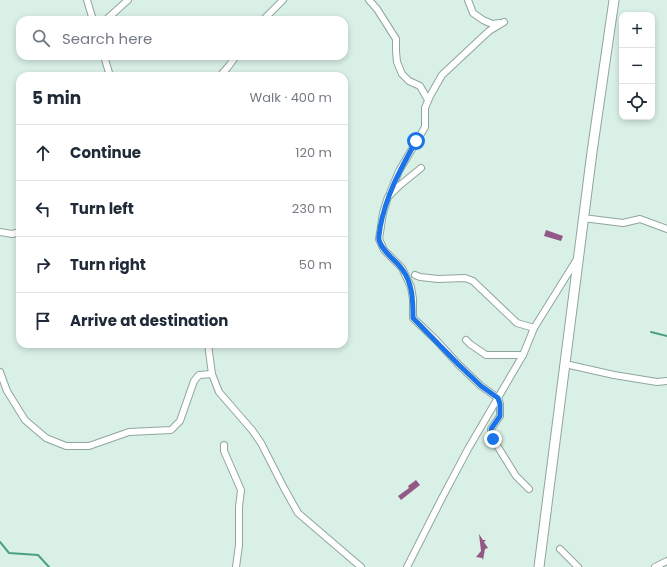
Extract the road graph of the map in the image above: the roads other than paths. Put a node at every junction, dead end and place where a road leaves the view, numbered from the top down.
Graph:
1 (87, 0) edge
2 (128, 0) edge
3 (283, 0) edge
4 (369, 0) edge
5 (468, 0) edge
6 (614, 0) edge
7 (92, 16) edge
8 (110, 16) edge
9 (267, 16) edge
10 (105, 60) edge
11 (233, 60) edge
12 (109, 72) edge
13 (224, 72) edge
14 (428, 100) junction
15 (421, 168) dead end
16 (388, 197) junction
17 (583, 218) junction
18 (667, 230) edge
19 (0, 232) edge
20 (16, 233) edge
21 (578, 258) junction
22 (415, 275) dead end
23 (534, 328) junction
24 (466, 340) dead end
25 (209, 348) edge
26 (523, 355) junction
27 (565, 364) junction
28 (0, 372) edge
29 (212, 374) junction
30 (667, 381) edge
31 (498, 398) junction
32 (224, 445) dead end
33 (529, 489) dead end
34 (560, 549) dead end
35 (667, 562) edge
36 (236, 567) edge
37 (361, 567) edge
38 (407, 567) edge
39 (539, 567) edge
40 (578, 567) edge
41 (656, 567) edge

1 - 7 street
2 - 8 street
3 - 9 street
4 - 14 street
5 - 14 street
6 - 17 main road
10 - 12 street
11 - 13 street
14 - 16 street
15 - 16 street
16 - 31 street
17 - 18 street
17 - 21 main road
19 - 20 street
21 - 23 street
21 - 27 main road
22 - 23 street
23 - 26 street
24 - 26 street
25 - 29 street
26 - 31 street
27 - 30 street
27 - 39 main road
28 - 29 street
29 - 37 street
31 - 33 street
31 - 38 street
32 - 36 street
34 - 40 street
35 - 41 street

